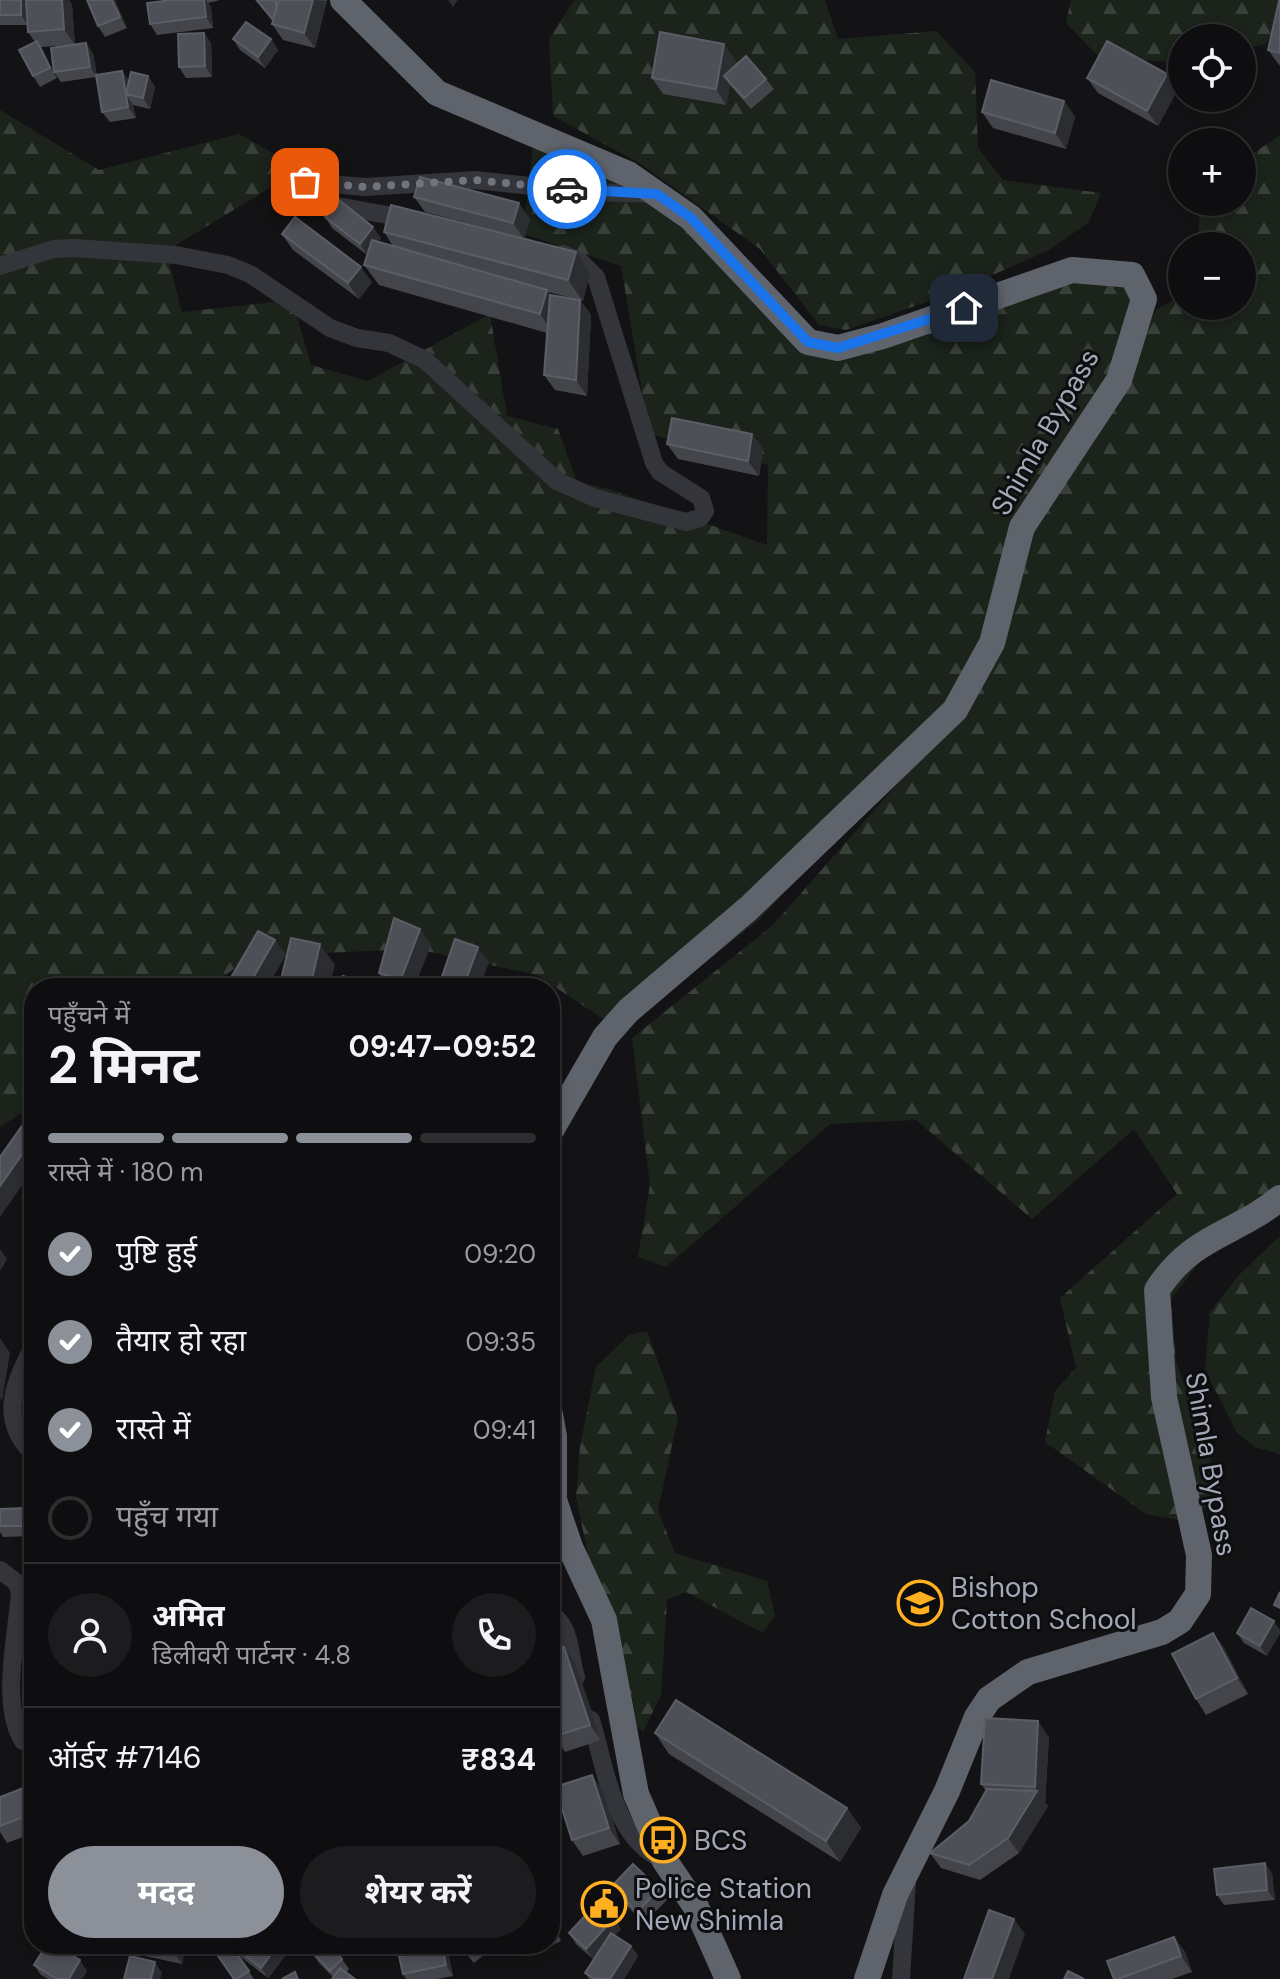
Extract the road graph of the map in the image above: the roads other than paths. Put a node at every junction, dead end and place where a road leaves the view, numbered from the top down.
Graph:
1 (343, 0) edge
2 (657, 194) junction
3 (434, 226) edge
4 (547, 249) edge
5 (0, 266) edge
6 (560, 1115) edge
7 (1280, 1198) edge
8 (24, 1369) edge
9 (24, 1446) edge
10 (560, 1519) edge
11 (0, 1570) edge
12 (560, 1621) edge
13 (24, 1741) edge
14 (665, 1861) junction
15 (907, 1869) junction
16 (728, 1979) edge
17 (867, 1979) edge
18 (901, 1979) edge

1 - 2 highway, Shimla Bypass
2 - 3 street
2 - 6 highway, Shimla Bypass
4 - 5 street
7 - 15 highway, Shimla Bypass
8 - 9 street
10 - 14 highway
11 - 13 street
12 - 14 street
14 - 16 highway
15 - 17 highway, Shimla Bypass
15 - 18 street

